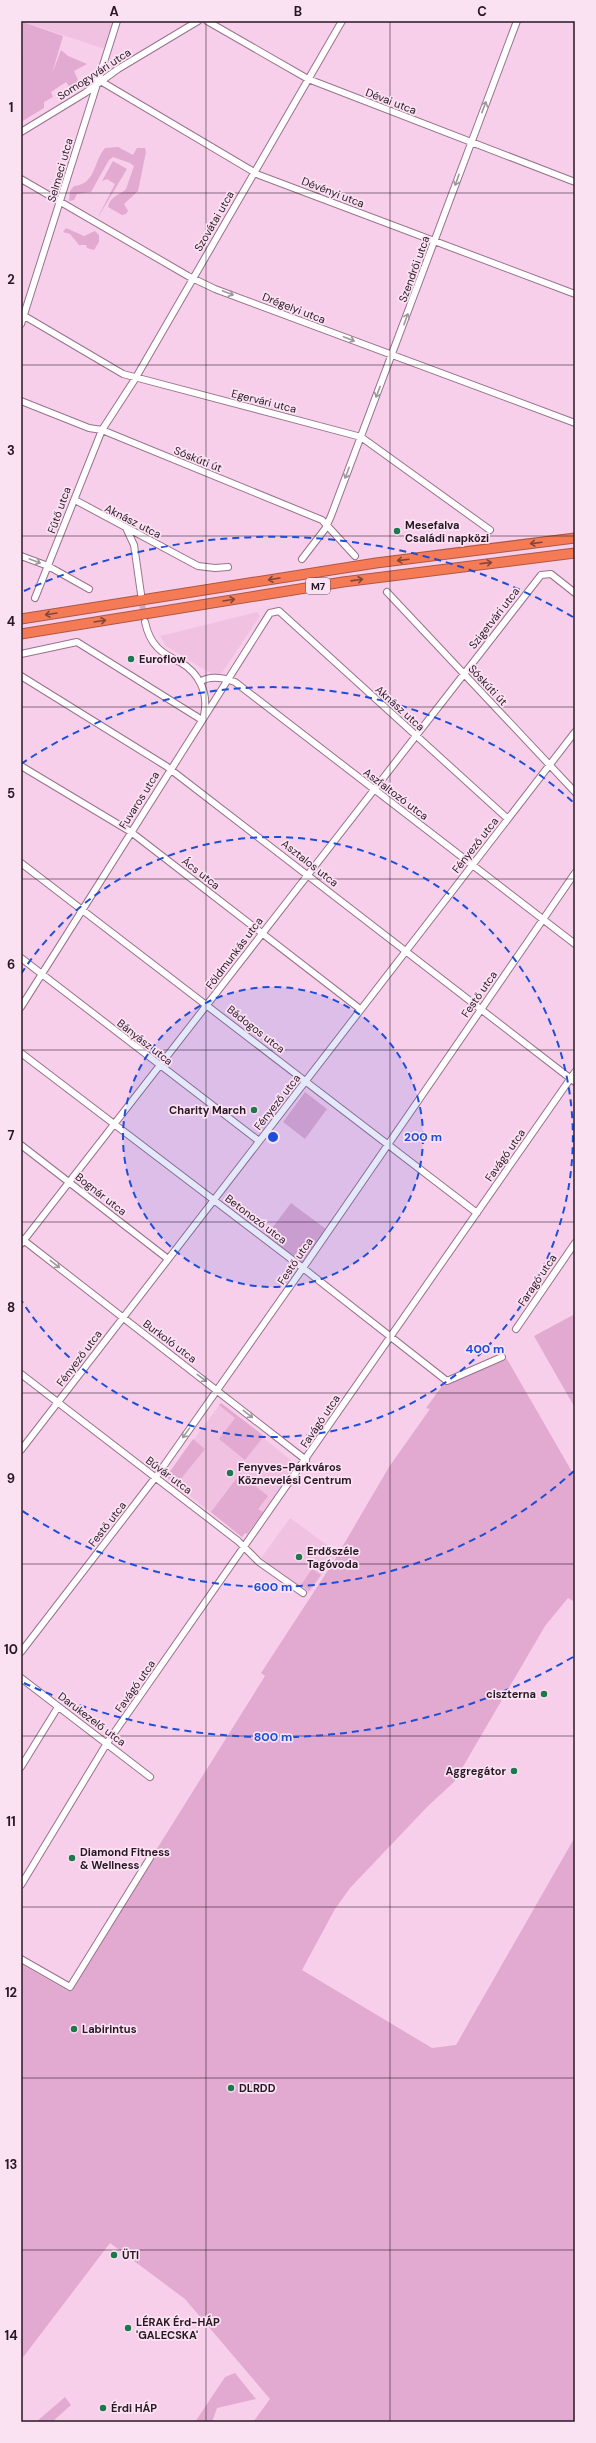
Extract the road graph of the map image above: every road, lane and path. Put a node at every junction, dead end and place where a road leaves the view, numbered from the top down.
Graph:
1 (117, 21) edge
2 (197, 21) edge
3 (208, 21) edge
4 (342, 21) edge
5 (517, 21) edge
6 (308, 80) junction
7 (98, 82) junction
8 (21, 132) edge
9 (470, 143) junction
10 (254, 172) junction
11 (21, 179) edge
12 (575, 182) edge
13 (61, 203) junction
14 (434, 243) junction
15 (192, 278) junction
16 (575, 294) edge
17 (22, 315) edge
18 (21, 324) edge
19 (392, 356) junction
20 (135, 379) junction
21 (21, 401) edge
22 (575, 423) edge
23 (102, 430) junction
24 (361, 437) junction
25 (75, 500) junction
26 (327, 523) junction
27 (125, 529) junction
28 (490, 530) dead end
29 (575, 538) edge
30 (575, 553) edge
31 (21, 556) edge
32 (355, 556) dead end
33 (302, 559) dead end
34 (48, 566) junction
35 (228, 567) dead end
36 (89, 589) dead end
37 (387, 592) dead end
38 (575, 593) edge
39 (141, 594) tunnel mouth
40 (35, 598) dead end
41 (279, 611) joint
42 (21, 619) edge
43 (145, 622) tunnel mouth
44 (21, 634) edge
45 (21, 654) edge
46 (463, 673) junction
47 (21, 676) edge
48 (227, 679) junction
49 (200, 682) junction
50 (202, 720) junction
51 (575, 732) edge
52 (415, 734) junction
53 (549, 765) junction
54 (21, 766) edge
55 (170, 769) junction
56 (373, 789) junction
57 (575, 792) edge
58 (508, 819) junction
59 (131, 832) junction
60 (21, 863) edge
61 (472, 865) junction
62 (575, 873) edge
63 (307, 874) junction
64 (83, 909) junction
65 (544, 920) junction
66 (262, 933) junction
67 (575, 944) edge
68 (405, 951) junction
69 (21, 958) edge
70 (42, 974) junction
71 (208, 1005) junction
72 (21, 1007) edge
73 (482, 1008) junction
74 (360, 1009) junction
75 (21, 1053) edge
76 (160, 1066) junction
77 (575, 1072) edge
78 (572, 1080) edge
79 (306, 1081) junction
80 (113, 1124) junction
81 (258, 1141) junction
82 (388, 1144) junction
83 (21, 1145) edge
84 (68, 1182) junction
85 (215, 1200) junction
86 (477, 1213) junction
87 (22, 1241) edge
88 (575, 1243) edge
89 (168, 1259) junction
90 (303, 1268) junction
91 (123, 1317) junction
92 (516, 1329) dead end
93 (391, 1337) junction
94 (502, 1358) dead end
95 (21, 1374) edge
96 (217, 1390) junction
97 (57, 1403) junction
98 (21, 1450) edge
99 (306, 1460) junction
100 (155, 1477) junction
101 (244, 1547) junction
102 (303, 1593) dead end
103 (21, 1652) edge
104 (21, 1678) edge
105 (58, 1706) junction
106 (107, 1743) junction
107 (21, 1768) edge
108 (150, 1777) dead end
109 (150, 1858) dead end
110 (21, 1885) edge
111 (21, 1959) edge

1 - 7 street, Selmeci utca
2 - 7 street, Somogyvári utca
3 - 6 street, Dévai utca
4 - 6 street, Szovátai utca
9 -> 5 street, Szendrői utca
6 - 9 street, Dévai utca
6 - 10 street, Szovátai utca
7 - 8 street, Somogyvári utca
7 - 10 street, Dévényi utca
7 - 13 street, Selmeci utca
9 - 12 street, Dévai utca
9 -> 14 street, Szendrői utca
10 - 14 street, Dévényi utca
10 - 15 street, Szovátai utca
11 - 13 street, Drégelyi utca
13 - 15 street, Drégelyi utca
13 - 17 street, Selmeci utca
14 - 16 street, Dévényi utca
19 -> 14 street, Szendrői utca
15 -> 19 street, Drégelyi utca
15 - 20 street, Szovátai utca
17 - 18 street, Selmeci utca
17 - 20 street, Egervári utca
19 - 22 street, Drégelyi utca
19 -> 24 street, Szendrői utca
20 - 23 street, Szovátai utca
20 - 24 street, Egervári utca
21 - 23 street, Sóskúti út
23 - 25 street, Fűtő utca
23 - 26 street, Sóskúti út
24 -> 26 street, Szendrői utca
24 - 28 street, Egervári utca
25 - 27 street, Aknász utca
25 - 34 street, Fűtő utca
26 - 32 street, Sóskúti út
26 - 33 street
27 - 35 street, Aknász utca
27 - 39 street
29 -> 42 highway, M7
44 -> 30 highway, M7
31 -> 34 street
34 - 36 street
34 - 40 street, Fűtő utca
37 - 46 street, Sóskúti út
38 - 46 street, Szigetvári utca
41 - 48 street, Fuvaros utca
41 - 52 street, Aknász utca
43 - 49 street
45 - 50 street
46 - 52 street, Földmunkás utca
46 - 53 street, Sóskúti út
47 - 55 street, Asztalos utca
48 - 49 street
48 - 50 street, Fuvaros utca
48 - 56 street, Aszfaltozó utca
49 - 50 street
50 - 55 street, Fuvaros utca
51 - 53 street, Fényező utca
52 - 56 street, Földmunkás utca
52 - 58 street, Aknász utca
53 - 57 street, Sóskúti út
53 - 58 street, Fényező utca
54 - 59 street, Ács utca
55 - 59 street, Fuvaros utca
55 - 63 street, Asztalos utca
56 - 61 street, Aszfaltozó utca
56 - 63 street, Földmunkás utca
58 - 61 street, Fényező utca
59 - 64 street, Fuvaros utca
59 - 66 street, Ács utca
60 - 64 street, Bádogos utca
61 - 65 street, Aszfaltozó utca
61 - 68 street, Fényező utca
62 - 65 street, Festő utca
63 - 66 street, Földmunkás utca
63 - 68 street, Asztalos utca
64 - 70 street, Fuvaros utca
64 - 71 street, Bádogos utca
65 - 67 street, Aszfaltozó utca
65 - 73 street, Festő utca
66 - 71 street, Földmunkás utca
66 - 74 street, Ács utca
68 - 73 street, Asztalos utca
68 - 74 street, Fényező utca
69 - 70 street, Bányász utca
70 - 72 street, Fuvaros utca
70 - 76 street, Bányász utca
71 - 76 street, Földmunkás utca
71 - 79 street, Bádogos utca
73 - 78 street, Asztalos utca
73 - 82 street, Festő utca
74 - 79 street, Fényező utca
75 - 80 street, Betonozó utca
76 - 80 street, Földmunkás utca
76 - 81 street, Bányász utca
77 - 78 street, Favágó utca
78 - 86 street, Favágó utca
79 - 81 street, Fényező utca
79 - 82 street, Bádogos utca
80 - 84 street, Földmunkás utca
80 - 85 street, Betonozó utca
81 - 85 street, Fényező utca
82 - 86 street, Bádogos utca
82 - 90 street, Festő utca
83 - 84 street, Bognár utca
84 - 87 street, Földmunkás utca
84 - 89 street, Bognár utca
85 - 89 street, Fényező utca
85 - 90 street, Betonozó utca
86 - 93 street, Favágó utca
87 -> 91 street, Burkoló utca
88 - 92 street, Faragó utca
89 - 91 street, Fényező utca
90 - 93 street, Betonozó utca
90 - 96 street, Festő utca
91 -> 96 street, Burkoló utca
91 - 97 street, Fényező utca
93 - 94 street, Betonozó utca
93 - 99 street, Favágó utca
95 - 97 street, Búvár utca
96 -> 99 street, Burkoló utca
96 -> 100 street, Festő utca
97 - 98 street, Fényező utca
97 - 100 street, Búvár utca
99 - 101 street, Favágó utca
100 - 101 street, Búvár utca
100 - 103 street, Festő utca
101 - 102 street, Búvár utca
101 - 106 street, Favágó utca
104 - 105 street, Darukezelő utca
105 - 106 street, Darukezelő utca
105 - 107 street
106 - 108 street, Darukezelő utca
106 - 110 street, Favágó utca
109 - 111 street

